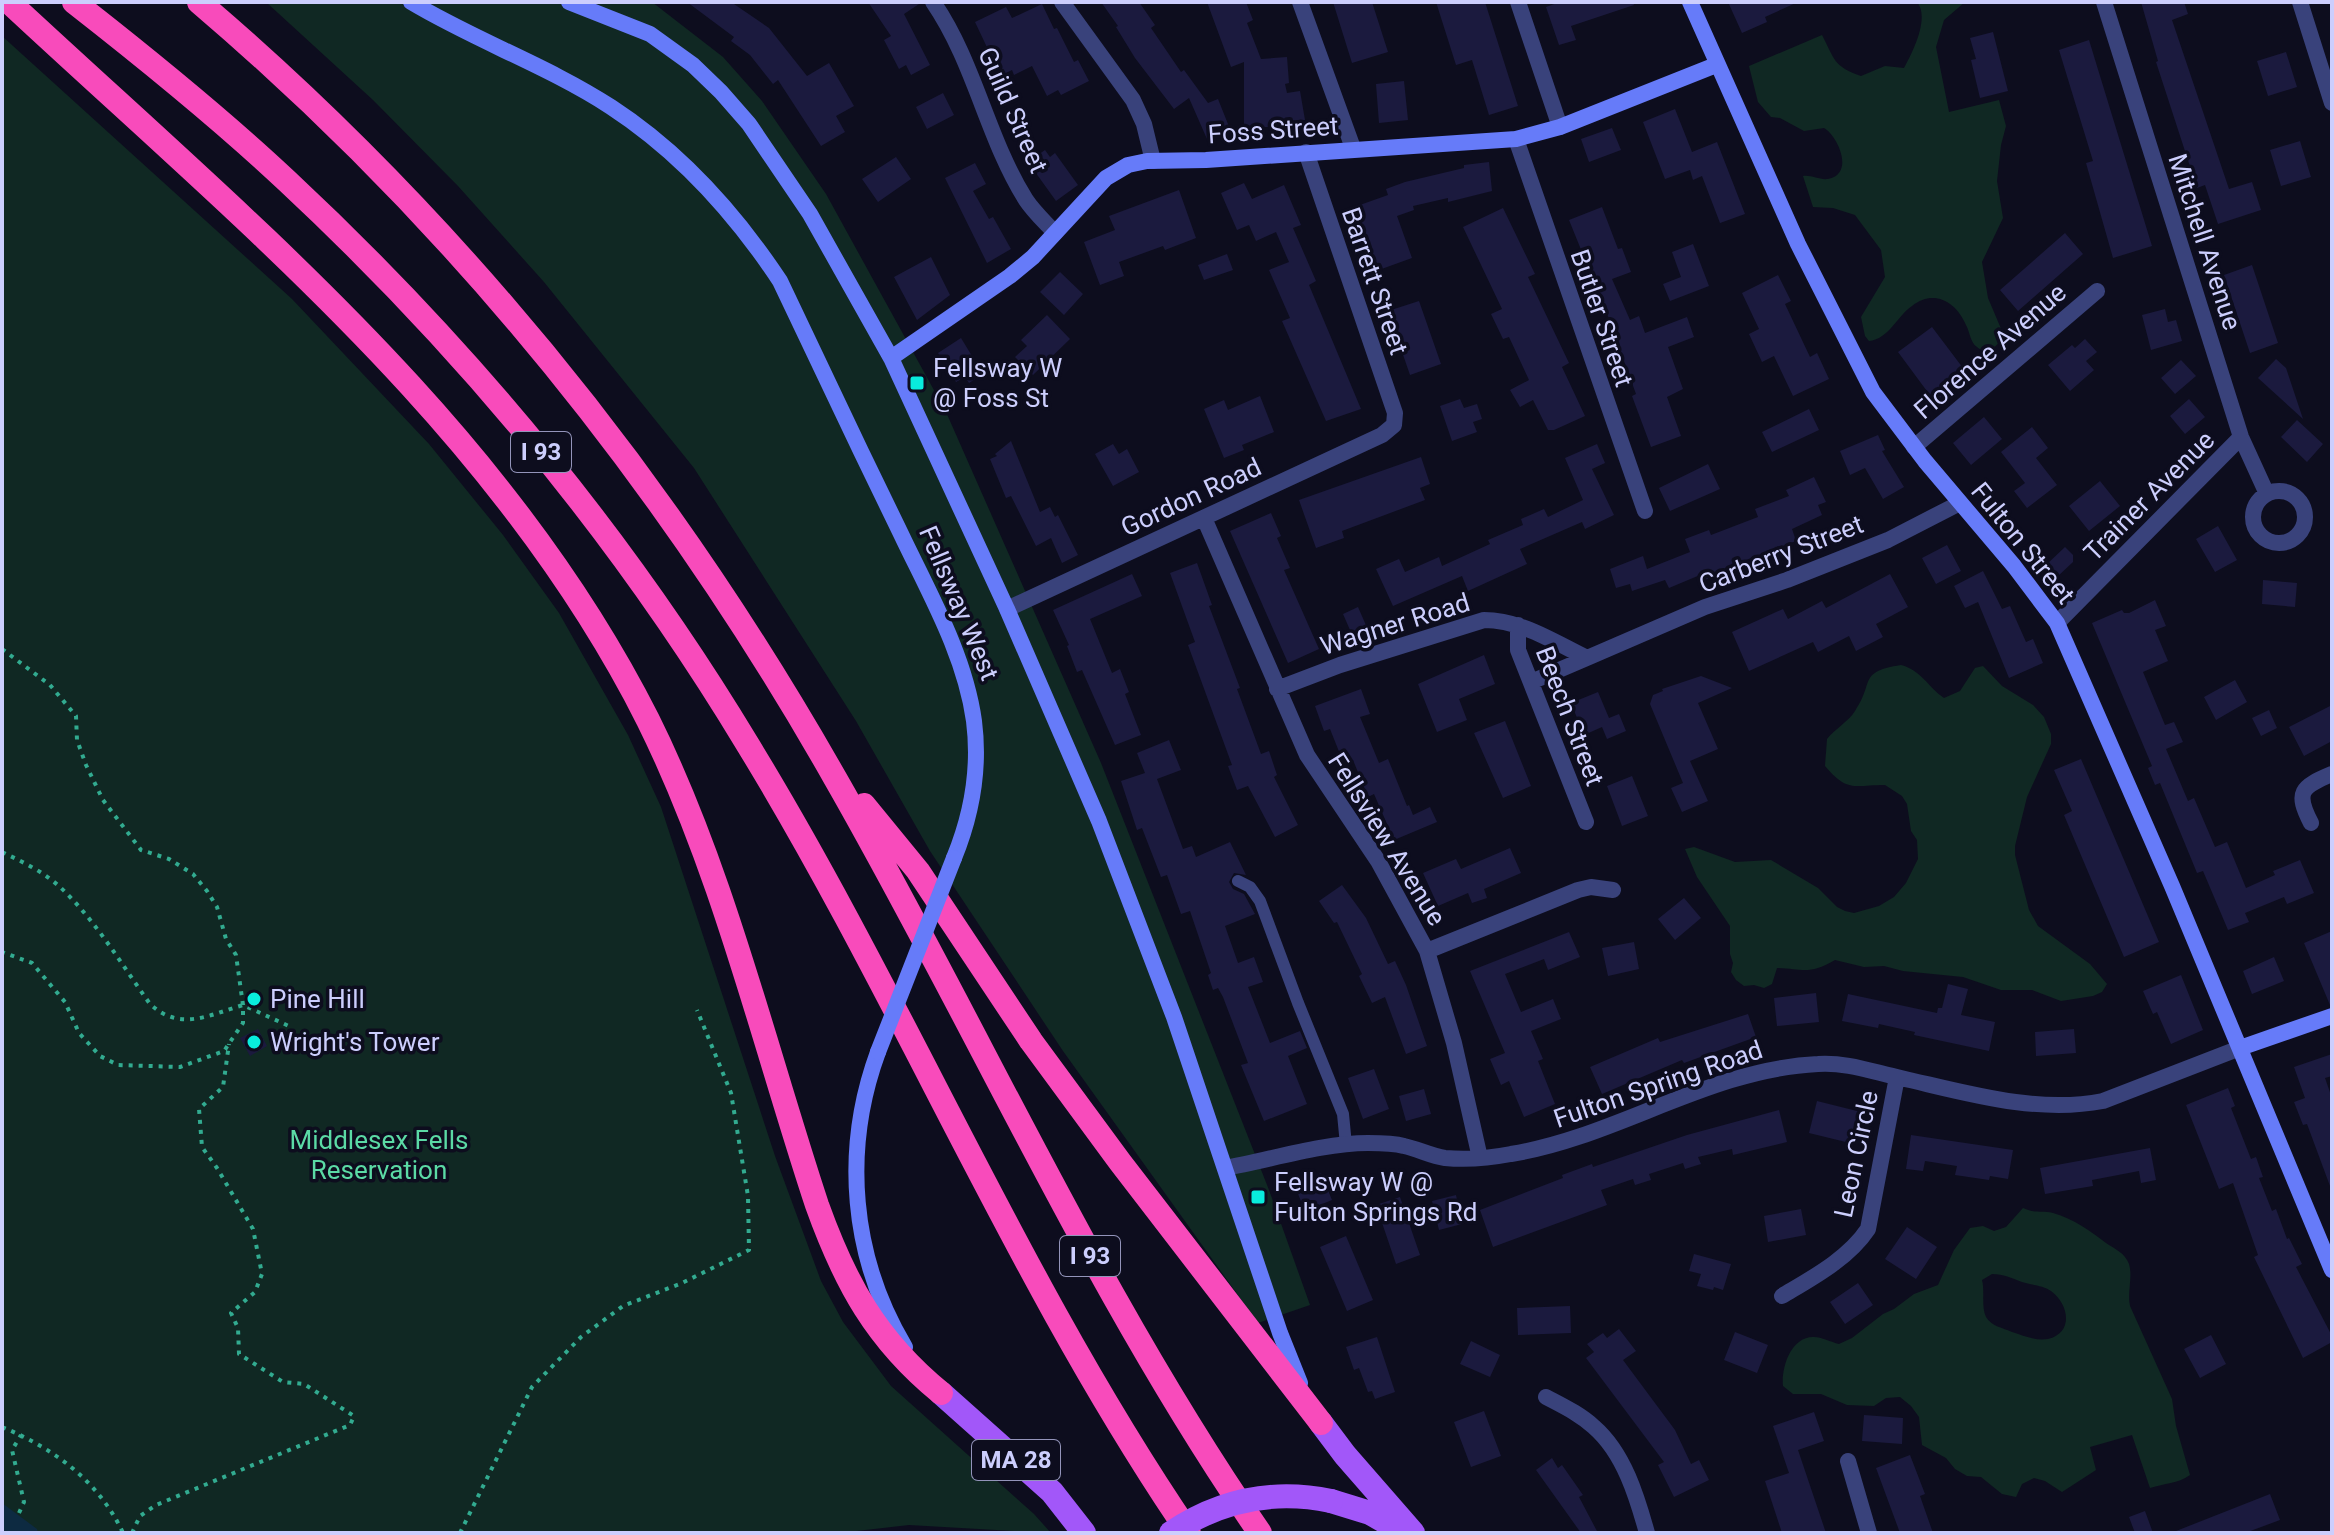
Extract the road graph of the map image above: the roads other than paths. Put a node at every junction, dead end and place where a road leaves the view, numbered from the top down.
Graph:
1 (9, 2) edge
2 (74, 2) edge
3 (199, 2) edge
4 (411, 2) edge
5 (569, 2) edge
6 (933, 2) edge
7 (1062, 2) edge
8 (1300, 2) edge
9 (1518, 2) edge
10 (1690, 2) edge
11 (2104, 2) edge
12 (2300, 2) edge
13 (1716, 65) junction
14 (2332, 103) edge
15 (1560, 127) junction
16 (1516, 139) junction
17 (1353, 148) junction
18 (1306, 152) junction
19 (1153, 161) junction
20 (1055, 233) junction
21 (2097, 291) dead end
22 (891, 358) junction
23 (1394, 425) joint
24 (2241, 437) junction
25 (1914, 447) junction
26 (2267, 494) dead end
27 (1960, 503) junction
28 (1645, 511) dead end
29 (1204, 518) junction
30 (1007, 609) junction
31 (2057, 623) junction
32 (1518, 625) junction
33 (1587, 658) junction
34 (1531, 682) junction
35 (1277, 689) junction
36 (820, 752) junction
37 (2332, 774) edge
38 (1586, 822) dead end
39 (2311, 823) dead end
40 (1238, 881) dead end
41 (1613, 890) dead end
42 (1427, 951) junction
43 (2332, 1016) edge
44 (2240, 1048) junction
45 (1897, 1077) junction
46 (1346, 1145) junction
47 (1480, 1158) junction
48 (1225, 1168) junction
49 (2332, 1270) edge
50 (1782, 1296) dead end
51 (941, 1393) junction
52 (1546, 1397) dead end
53 (1321, 1423) junction
54 (1848, 1461) dead end
55 (1084, 1533) edge
56 (1171, 1533) edge
57 (1189, 1533) edge
58 (1260, 1533) edge
59 (1405, 1533) edge
60 (1413, 1533) edge
61 (1647, 1533) edge
62 (1869, 1533) edge

1 - 51 highway
2 - 57 highway, I 93
3 - 36 highway, I 93
4 - 51 main road, Fellsway West / MA 28, bridge
5 - 22 main road, Fellsway West
6 - 20 street, Guild Street
7 - 19 street
8 - 17 street
9 - 15 street
10 - 13 main road, Fulton Street
11 - 24 street, Mitchell Avenue
12 - 14 street
13 - 15 main road, Foss Street
13 - 25 main road, Fulton Street
15 - 16 main road, Foss Street
16 - 17 main road, Foss Street
16 - 28 street, Butler Street
17 - 18 main road, Foss Street
18 - 19 main road, Foss Street
18 - 23 street, Barrett Street
19 - 20 main road, Foss Street
20 - 22 main road, Foss Street
21 - 25 street, Florence Avenue
22 - 30 main road, Fellsway West
23 - 29 street, Gordon Road
24 - 26 street, Mitchell Avenue
24 - 31 street, Trainer Avenue
25 - 27 main road, Fulton Street
27 - 31 main road, Fulton Street
27 - 33 street, Carberry Street
29 - 30 street, Gordon Road
29 - 35 street, Fellsview Avenue
30 - 48 main road, Fellsway West
31 - 44 main road, Fulton Street
32 - 33 street, Wagner Road
32 - 34 street, Beech Street
32 - 35 street, Wagner Road
33 - 34 street
34 - 38 street, Beech Street
35 - 42 street, Fellsview Avenue
36 - 53 highway
36 - 58 highway, I 93
37 - 39 street
40 - 46 lane
41 - 42 street
42 - 47 street, Fellsview Avenue
43 - 44 main road, Fulton Spring Road
44 - 45 street, Fulton Spring Road
44 - 49 main road, Fulton Street
45 - 47 street, Fulton Spring Road
45 - 50 street, Leon Circle
46 - 47 street, Fulton Spring Road
46 - 48 street, Fulton Spring Road
48 - 53 main road, Fellsway West
51 - 55 main road, Fellsway West / MA 28
52 - 61 street
53 - 60 main road, Fellsway West
54 - 62 street
56 - 59 main road, bridge

